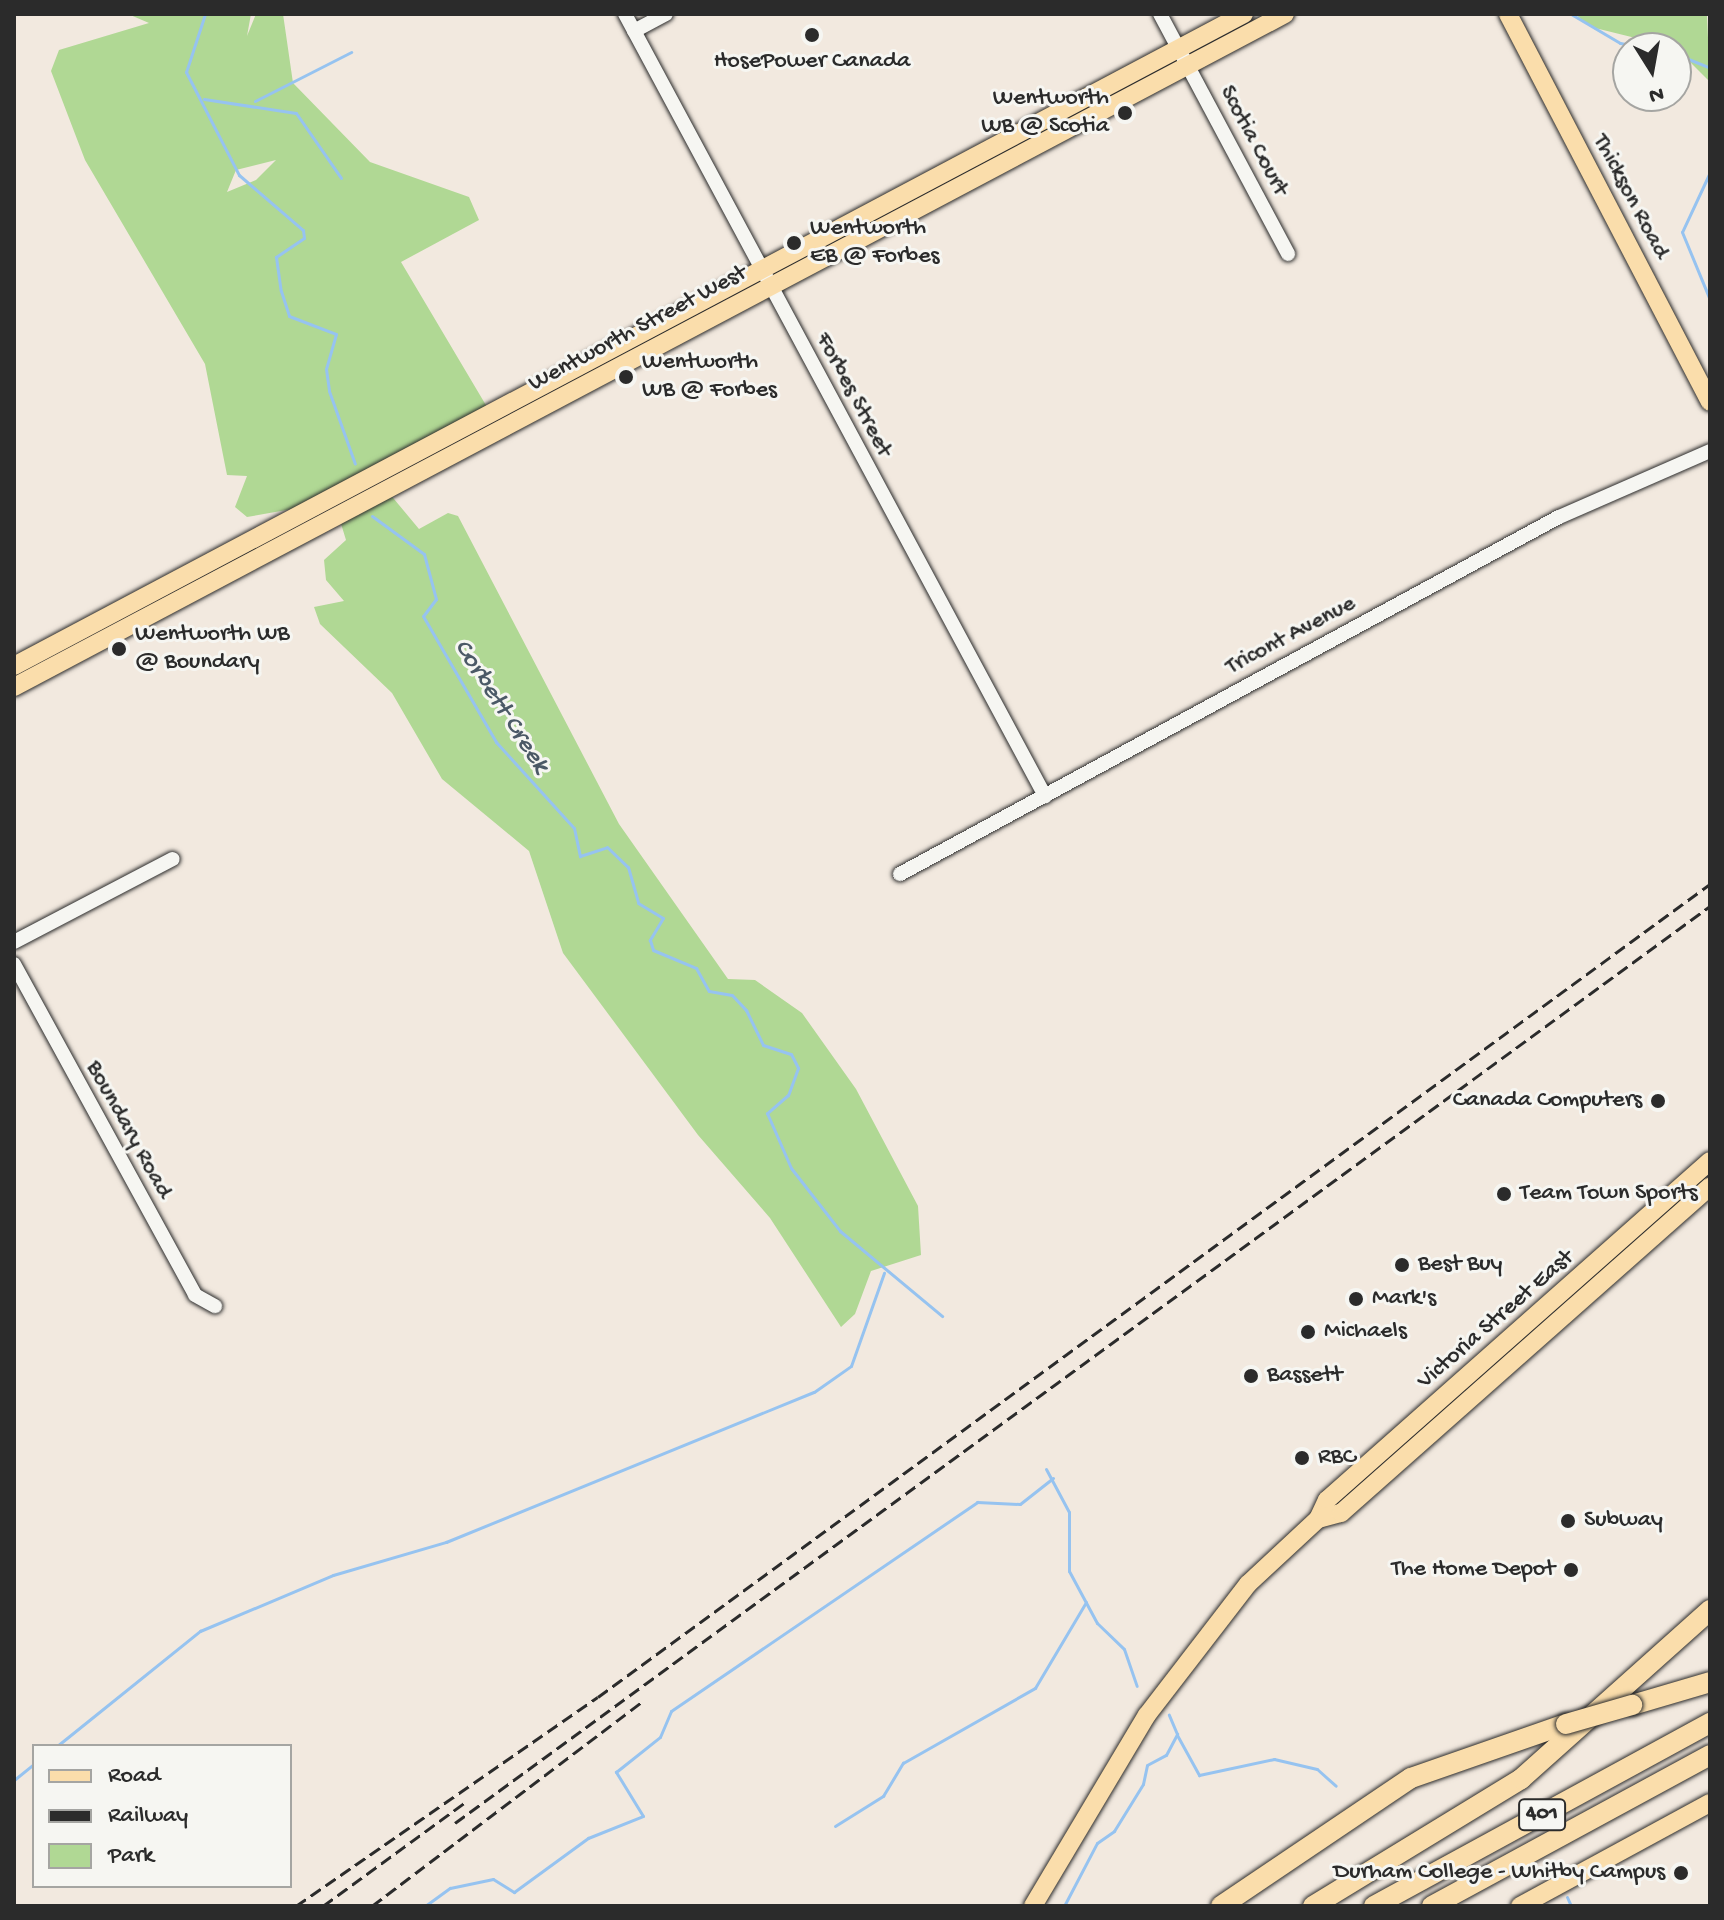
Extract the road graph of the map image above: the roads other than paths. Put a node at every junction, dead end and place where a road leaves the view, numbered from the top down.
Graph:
1 (625, 14) edge
2 (666, 14) edge
3 (1160, 14) edge
4 (1244, 14) edge
5 (1285, 14) edge
6 (1508, 14) edge
7 (634, 31) junction
8 (1184, 57) junction
9 (1288, 254) dead end
10 (761, 269) junction
11 (770, 286) junction
12 (1710, 402) edge
13 (1710, 451) edge
14 (14, 666) edge
15 (14, 687) edge
16 (1045, 796) junction
17 (173, 859) dead end
18 (900, 874) dead end
19 (14, 942) edge
20 (14, 964) edge
21 (1710, 1161) edge
22 (1710, 1186) edge
23 (215, 1306) dead end
24 (1318, 1519) junction
25 (1710, 1610) edge
26 (1710, 1682) edge
27 (1710, 1723) edge
28 (1710, 1755) edge
29 (1710, 1769) edge
30 (1710, 1803) edge
31 (1474, 1885) junction
32 (1033, 1906) edge
33 (1221, 1906) edge
34 (1313, 1906) edge
35 (1374, 1906) edge
36 (1432, 1906) edge
37 (1520, 1906) edge

1 - 7 street, Forbes Street
2 - 7 street
3 - 8 street, Scotia Court
4 - 8 main road, Wentworth Street West
5 - 8 main road, Wentworth Street West
6 - 12 main road, Thickson Road
7 - 10 street, Forbes Street
8 - 9 street, Scotia Court
8 - 10 main road, Wentworth Street West
8 - 11 main road, Wentworth Street West
10 - 11 street, Forbes Street
10 - 14 main road, Wentworth Street West
11 - 15 main road, Wentworth Street West
11 - 16 street, Forbes Street
13 - 16 street, Tricont Avenue
16 - 18 street, Tricont Avenue
17 - 19 street
20 - 23 street, Boundary Road
21 - 24 main road, Victoria Street East
22 - 24 main road, Victoria Street East
24 - 32 main road, Victoria Street East
25 - 34 highway
26 - 33 highway, bridge
27 - 35 highway, 401
28 - 31 highway, 401
29 - 31 highway
30 - 37 main road
31 - 36 highway, 401

